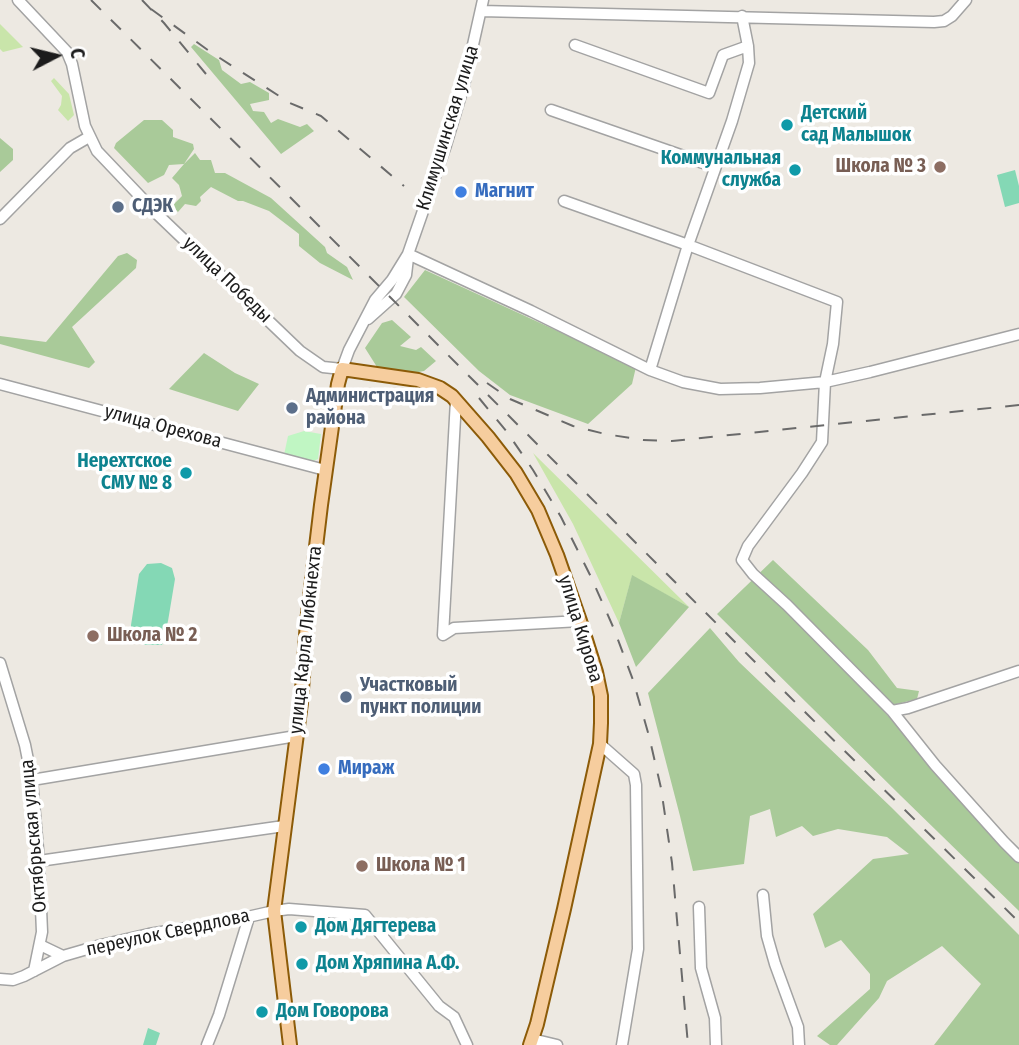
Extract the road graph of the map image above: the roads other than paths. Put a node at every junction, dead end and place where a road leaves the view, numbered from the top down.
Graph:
1 (18, 0) edge
2 (966, 0) edge
3 (482, 5) edge
4 (742, 16) junction
5 (575, 45) dead end
6 (748, 46) junction
7 (551, 110) dead end
8 (89, 137) junction
9 (715, 167) junction
10 (564, 201) dead end
11 (0, 219) edge
12 (688, 245) junction
13 (408, 254) junction
14 (1019, 334) edge
15 (341, 369) junction
16 (650, 370) junction
17 (825, 382) junction
18 (0, 384) edge
19 (456, 400) junction
20 (325, 470) junction
21 (580, 621) junction
22 (0, 663) edge
23 (1019, 671) edge
24 (892, 711) junction
25 (296, 736) junction
26 (600, 744) junction
27 (32, 780) junction
28 (284, 826) junction
29 (1019, 857) edge
30 (39, 861) junction
31 (764, 895) dead end
32 (699, 907) dead end
33 (274, 911) junction
34 (249, 917) junction
35 (40, 945) junction
36 (63, 956) junction
37 (34, 971) junction
38 (0, 979) edge
39 (531, 1042) edge
40 (207, 1045) edge
41 (290, 1045) edge
42 (467, 1045) edge
43 (557, 1045) edge
44 (622, 1045) edge
45 (716, 1045) edge
46 (799, 1045) edge

1 - 8 street, улица Победы
2 - 4 street
3 - 4 street
3 - 13 street, Климушинская улица
4 - 6 street
5 - 6 street
6 - 9 street
7 - 9 street
8 - 11 street
8 - 15 street, улица Победы
9 - 12 street
10 - 12 street
12 - 16 street
12 - 17 street
13 - 15 street, Климушинская улица
13 - 16 street
14 - 17 street
15 - 19 main road, улица Кирова
15 - 20 main road, улица Карла Либкнехта
16 - 17 street
17 - 24 street
18 - 20 street, улица Орехова
19 - 21 main road, улица Кирова
19 - 21 street
20 - 25 main road, улица Карла Либкнехта
21 - 26 main road, улица Кирова
22 - 27 street, Октябрьская улица
23 - 24 street
24 - 29 street
25 - 27 street
25 - 28 main road, улица Карла Либкнехта
26 - 39 main road, улица Кирова
26 - 44 street
27 - 30 street, Октябрьская улица
28 - 30 street
28 - 33 main road, улица Карла Либкнехта
30 - 35 street, Октябрьская улица
31 - 46 street
32 - 45 street
33 - 34 street, переулок Свердлова
33 - 41 main road, улица Карла Либкнехта
33 - 42 street, переулок Свердлова
34 - 36 street, переулок Свердлова
34 - 40 street
35 - 36 street
35 - 37 street, Октябрьская улица
36 - 37 street, переулок Свердлова
37 - 38 street, переулок Свердлова
39 - 43 street

